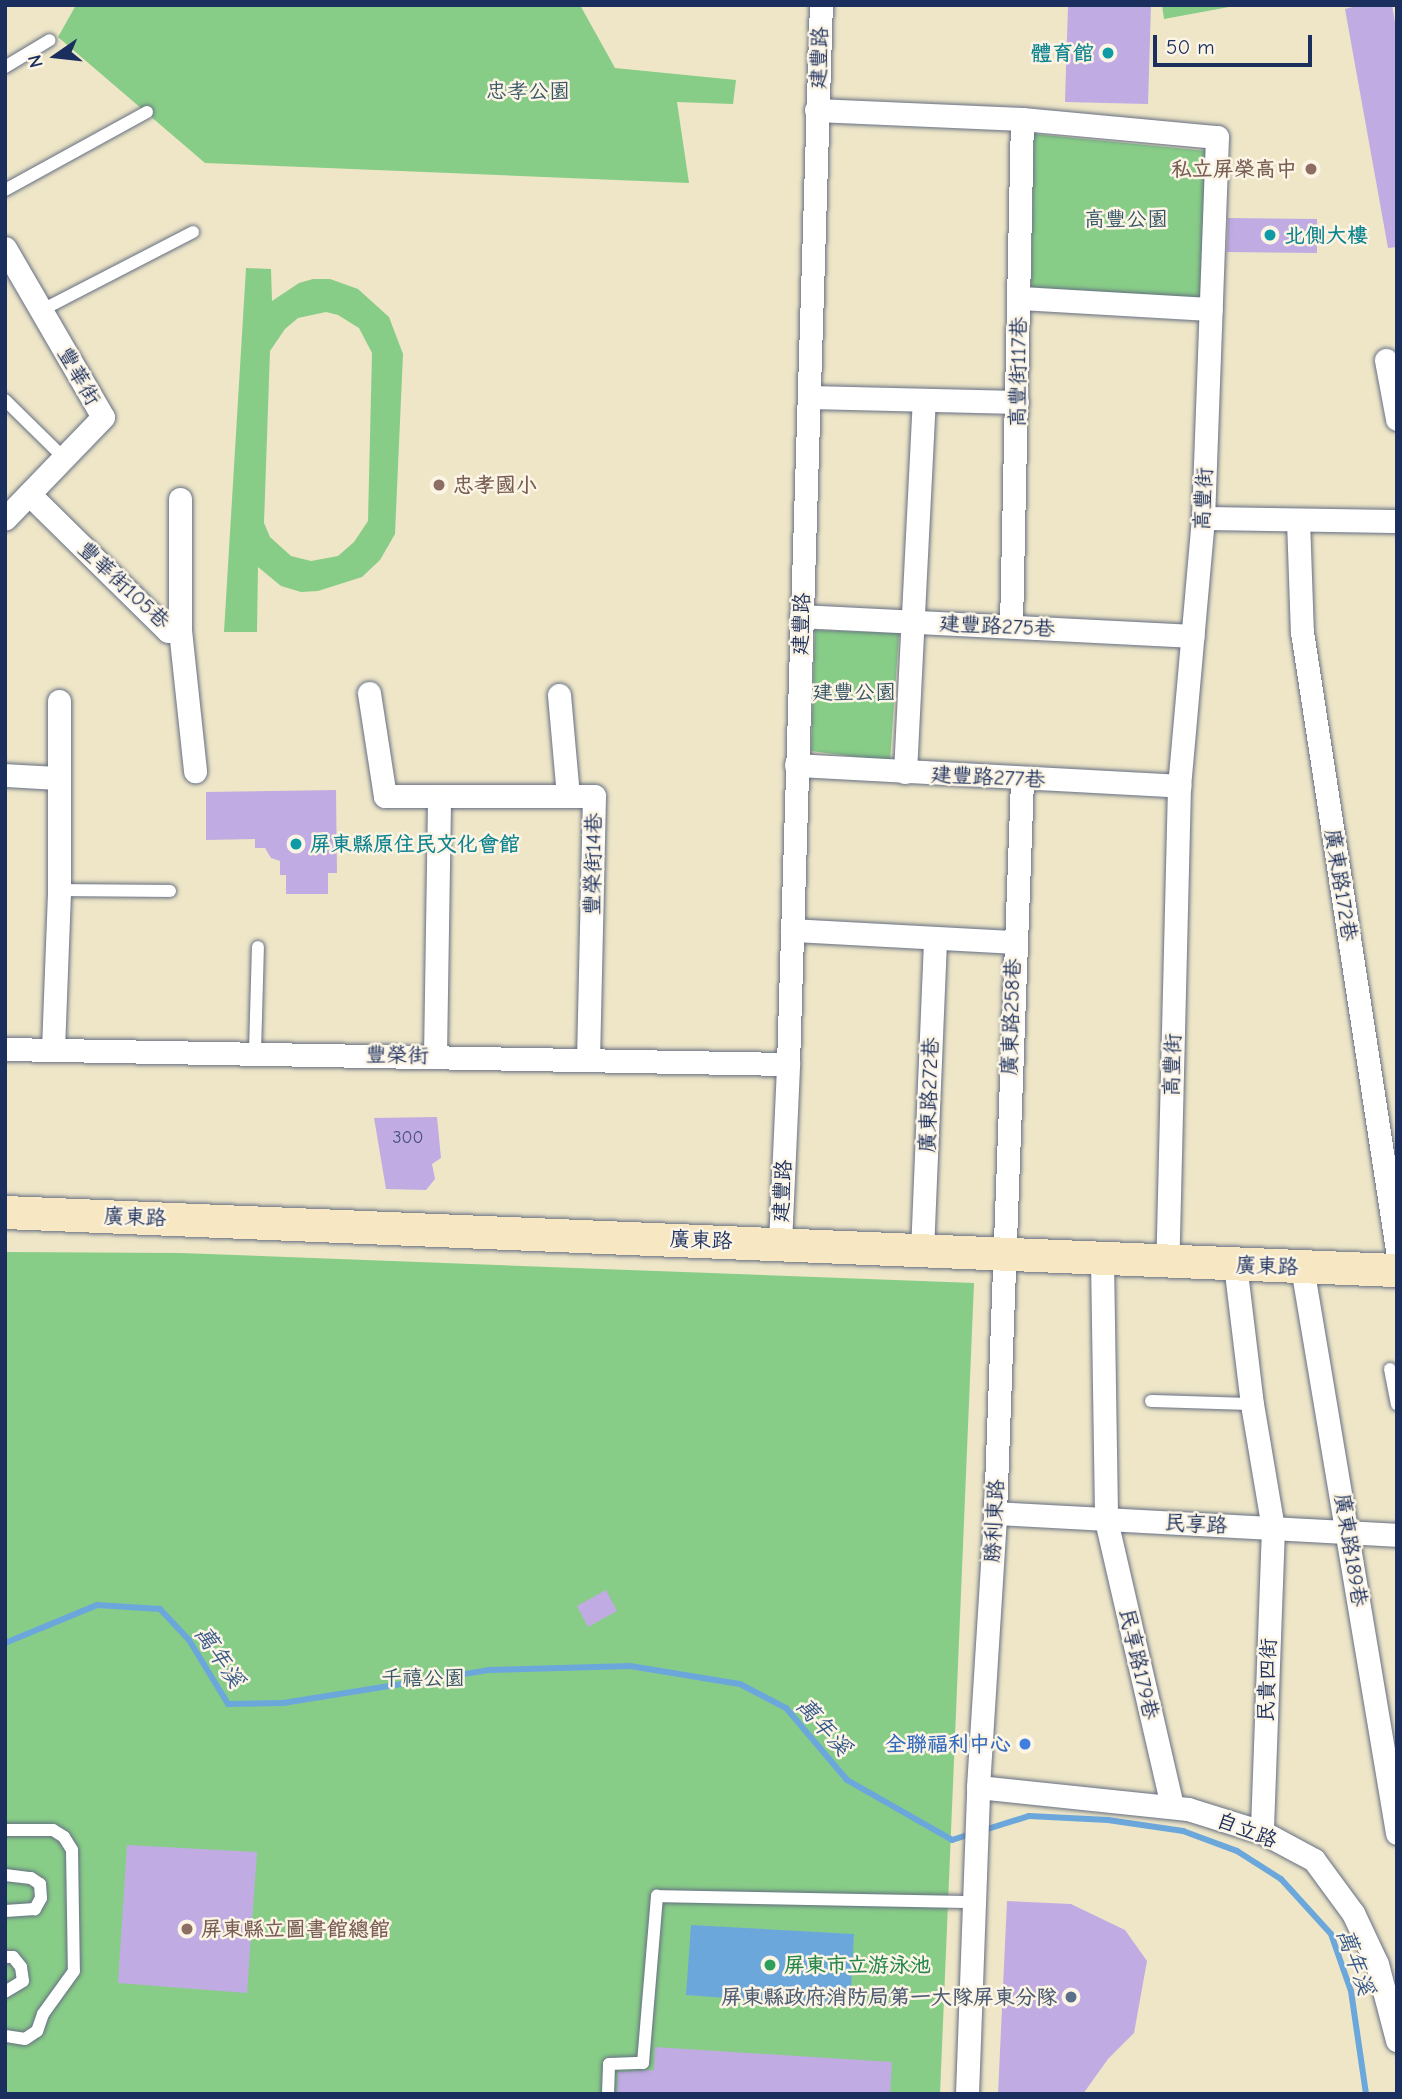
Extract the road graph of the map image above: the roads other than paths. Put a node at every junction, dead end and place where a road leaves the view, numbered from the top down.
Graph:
1 (821, 5) edge
2 (50, 40) dead end
3 (5, 66) edge
4 (816, 110) junction
5 (147, 112) dead end
6 (1022, 118) junction
7 (5, 190) edge
8 (193, 232) dead end
9 (5, 248) edge
10 (1019, 298) junction
11 (1211, 309) junction
12 (42, 310) junction
13 (1386, 360) dead end
14 (810, 397) junction
15 (5, 400) edge
16 (924, 400) junction
17 (1017, 402) junction
18 (1397, 419) edge
19 (64, 458) junction
20 (29, 494) junction
21 (180, 499) dead end
22 (1203, 517) junction
23 (5, 519) edge
24 (1298, 520) junction
25 (1397, 521) edge
26 (801, 615) junction
27 (913, 621) junction
28 (1011, 626) junction
29 (180, 631) junction
30 (1192, 636) junction
31 (369, 693) dead end
32 (559, 695) dead end
33 (59, 701) dead end
34 (796, 765) junction
35 (195, 771) dead end
36 (905, 772) junction
37 (5, 775) edge
38 (59, 778) junction
39 (1022, 779) junction
40 (1179, 786) junction
41 (439, 796) junction
42 (568, 796) junction
43 (59, 890) junction
44 (170, 891) dead end
45 (792, 930) junction
46 (935, 939) junction
47 (1014, 942) junction
48 (258, 947) dead end
49 (5, 1049) edge
50 (53, 1049) junction
51 (255, 1052) junction
52 (435, 1056) junction
53 (588, 1059) junction
54 (788, 1064) junction
55 (5, 1212) edge
56 (780, 1244) junction
57 (1397, 1250) edge
58 (922, 1251) junction
59 (1002, 1254) junction
60 (1102, 1259) junction
61 (1167, 1261) junction
62 (1235, 1264) junction
63 (1303, 1267) junction
64 (1397, 1270) edge
65 (1390, 1369) dead end
66 (1151, 1401) dead end
67 (1252, 1404) junction
68 (1397, 1404) edge
69 (995, 1513) junction
70 (1106, 1520) junction
71 (1273, 1528) junction
72 (1349, 1532) junction
73 (1397, 1535) edge
74 (978, 1787) junction
75 (1172, 1807) junction
76 (5, 1830) edge
77 (1262, 1832) junction
78 (1397, 1833) edge
79 (5, 1875) edge
80 (973, 1902) junction
81 (5, 1911) edge
82 (5, 1957) edge
83 (1387, 1961) edge
84 (5, 1992) edge
85 (5, 2036) edge
86 (1397, 2040) edge
87 (608, 2094) edge
88 (967, 2094) edge

1 - 4 street, 建豐路
2 - 3 lane
4 - 6 street, 高豐街
4 - 14 street, 建豐路
5 - 7 lane
6 - 10 street, 高豐街117巷
6 - 11 street, 高豐街
8 - 12 lane
9 - 12 street, 豐華街
10 - 11 street
10 - 17 street, 高豐街117巷
11 - 22 street, 高豐街
12 - 19 street, 豐華街
13 - 18 street
14 - 16 street
14 - 26 street, 建豐路
15 - 19 lane
16 - 17 street
16 - 27 street
17 - 28 street, 高豐街117巷
19 - 20 street, 豐華街
20 - 23 street, 豐華街
20 - 29 street, 豐華街105巷
21 - 29 street
22 - 24 street
22 - 30 street, 高豐街
24 - 25 street
24 - 57 street, 廣東路172巷
26 - 27 street, 建豐路275巷
26 - 34 street, 建豐路
27 - 28 street, 建豐路275巷
27 - 36 street
28 - 30 street, 建豐路275巷
29 - 35 street, 豐華街105巷
30 - 40 street, 高豐街
31 - 41 street
32 - 42 street, 豐榮街14巷
33 - 38 street
34 - 36 street, 建豐路277巷
34 - 45 street, 建豐路
36 - 39 street, 建豐路277巷
37 - 38 street
38 - 43 street
39 - 40 street, 建豐路277巷
39 - 47 street, 廣東路258巷
40 - 61 street, 高豐街
41 - 42 street
41 - 52 street
42 - 53 street, 豐榮街14巷
43 - 44 lane
43 - 50 street
45 - 46 street
45 - 54 street, 建豐路
46 - 47 street
46 - 58 street, 廣東路272巷
47 - 59 street, 廣東路258巷
48 - 51 lane
49 - 50 street, 豐榮街
50 - 51 street, 豐榮街
51 - 52 street, 豐榮街
52 - 53 street, 豐榮街
53 - 54 street, 豐榮街
54 - 56 street, 建豐路
55 - 56 street, 廣東路
56 - 58 street, 廣東路
58 - 59 street, 廣東路
59 - 60 street, 廣東路
59 - 69 street, 勝利東路
60 - 61 street, 廣東路
60 - 70 street, 民享路179巷
61 - 62 street, 廣東路
62 - 63 street, 廣東路
62 - 67 street, 民貴四街
63 - 64 street, 廣東路
63 - 72 street, 廣東路189巷
65 - 68 lane
66 - 67 lane
67 - 71 street, 民貴四街
69 - 70 street, 民享路
69 - 74 street, 勝利東路
70 - 71 street, 民享路
70 - 75 street, 民享路179巷
71 - 72 street, 民享路
71 - 77 street, 民貴四街
72 - 73 street, 民享路
72 - 78 street, 廣東路189巷
74 - 75 street, 自立路
74 - 80 street, 勝利東路
75 - 77 street, 自立路
76 - 85 lane
77 - 83 street, 自立路
79 - 81 lane
80 - 87 lane
80 - 88 street
82 - 84 lane
83 - 86 street, 自立路

